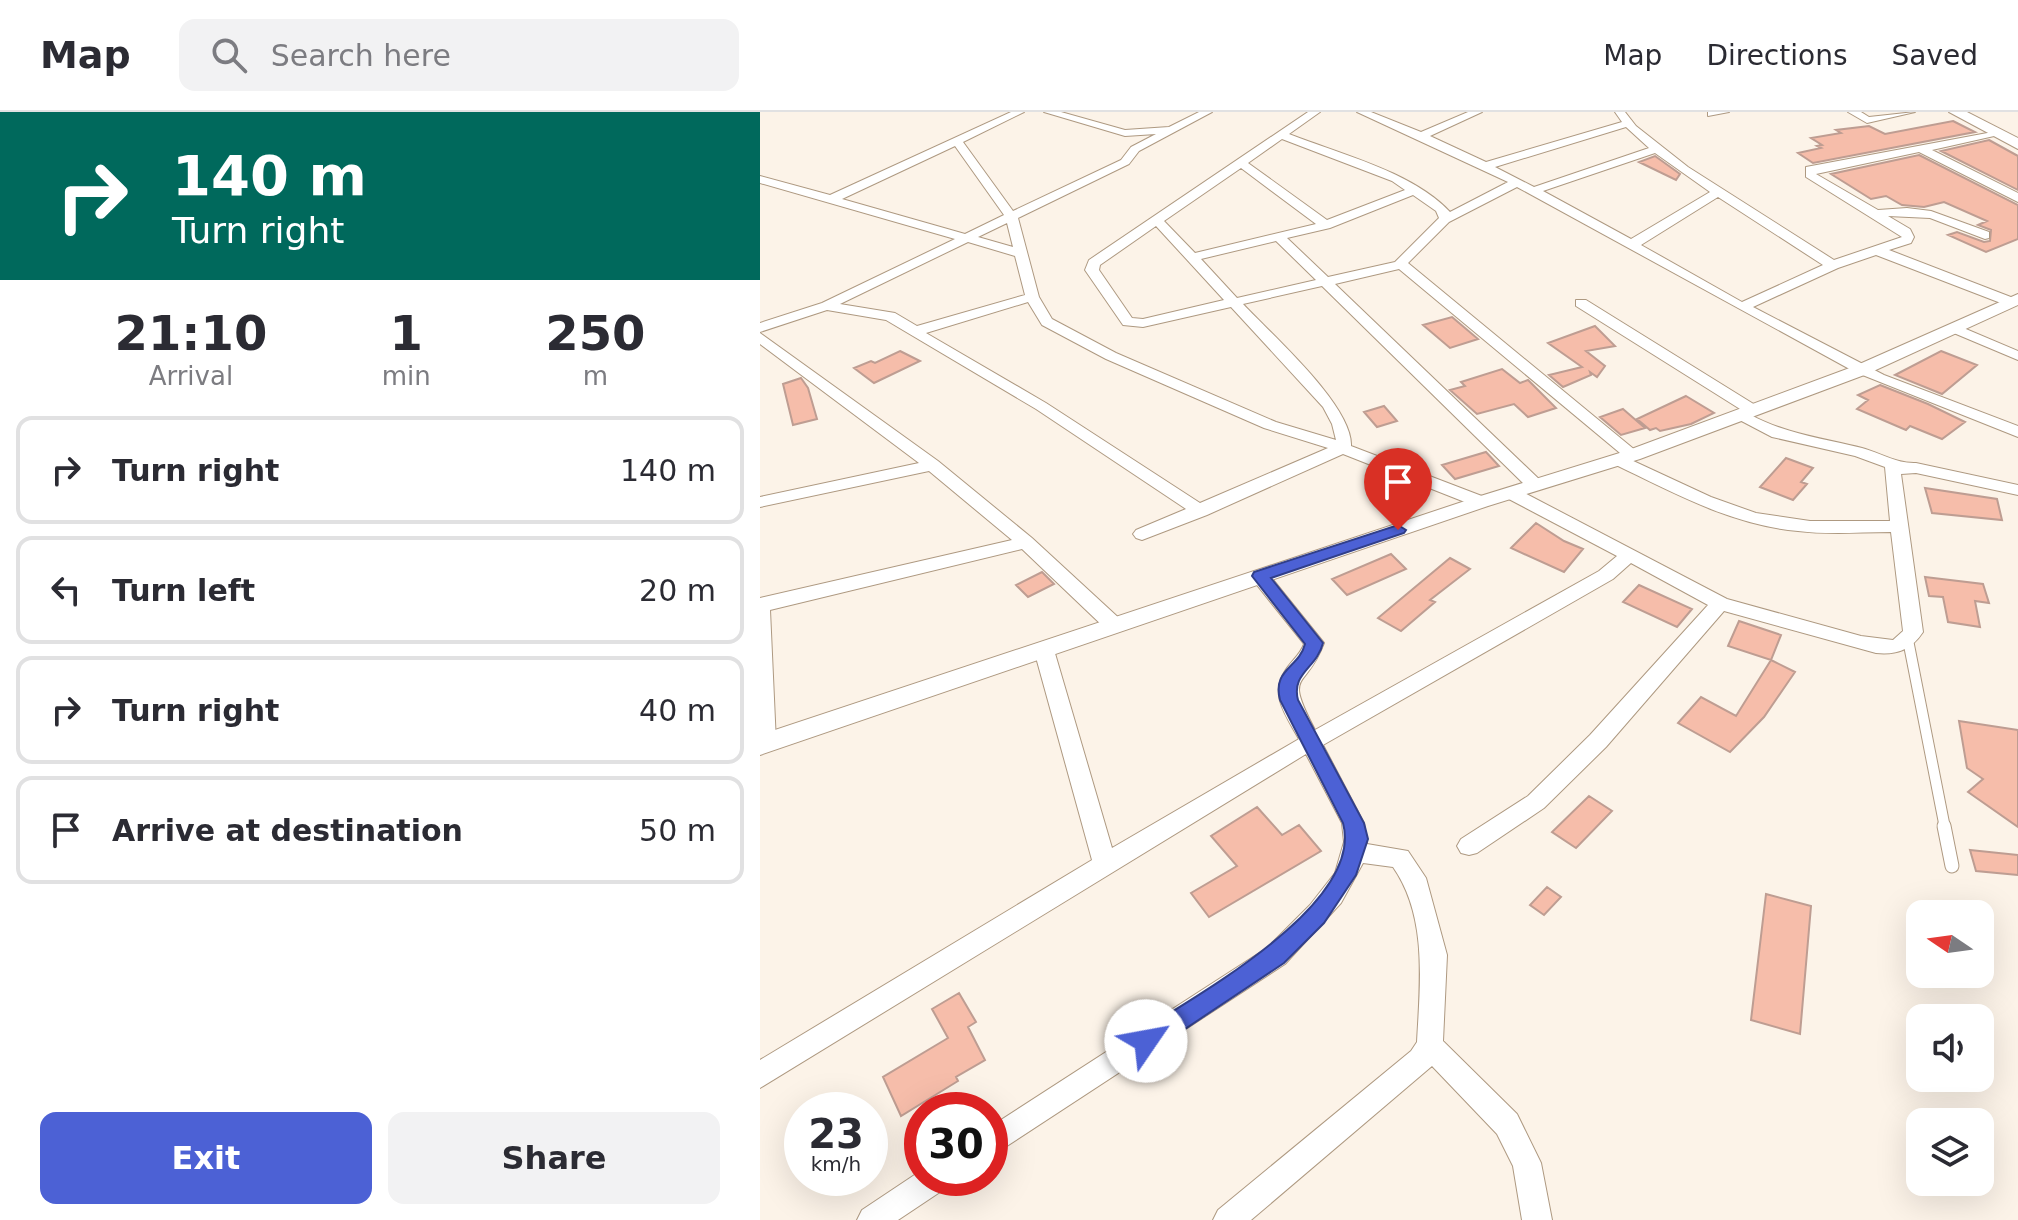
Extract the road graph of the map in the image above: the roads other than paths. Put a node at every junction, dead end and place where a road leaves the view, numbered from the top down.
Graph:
1 (1019, 112) edge
2 (1049, 112) edge
3 (1207, 112) edge
4 (1315, 112) edge
5 (1362, 112) edge
6 (1477, 112) edge
7 (1853, 112) edge
8 (1910, 112) edge
9 (1956, 112) edge
10 (1623, 118) edge
11 (1175, 129) junction
12 (1125, 133) junction
13 (1998, 134) junction
14 (1281, 135) junction
15 (1421, 136) junction
16 (957, 141) junction
17 (2018, 144) edge
18 (1135, 149) junction
19 (1657, 149) junction
20 (1922, 149) junction
21 (1241, 163) junction
22 (1482, 167) junction
23 (760, 179) edge
24 (1516, 183) junction
25 (1416, 190) junction
26 (1532, 191) junction
27 (1720, 191) junction
28 (2018, 198) edge
29 (832, 199) junction
30 (1874, 214) junction
31 (1011, 216) junction
32 (1445, 219) junction
33 (1157, 220) junction
34 (1326, 225) junction
35 (1985, 235) dead end
36 (1279, 237) junction
37 (969, 238) junction
38 (1631, 245) junction
39 (1876, 250) junction
40 (1019, 253) junction
41 (1194, 257) junction
42 (1399, 265) junction
43 (1833, 265) junction
44 (1327, 284) junction
45 (1032, 297) junction
46 (2015, 300) edge
47 (1236, 303) junction
48 (1581, 303) dead end
49 (826, 306) junction
50 (1744, 306) junction
51 (760, 328) edge
52 (1954, 328) junction
53 (913, 332) junction
54 (760, 337) edge
55 (2018, 356) edge
56 (1861, 370) junction
57 (1747, 413) junction
58 (2018, 432) edge
59 (1343, 448) junction
60 (1625, 457) junction
61 (932, 465) junction
62 (1899, 467) junction
63 (1535, 485) junction
64 (2018, 490) edge
65 (1511, 493) junction
66 (760, 502) edge
67 (1481, 502) junction
68 (1201, 511) junction
69 (1898, 526) junction
70 (1142, 534) dead end
71 (1026, 542) junction
72 (1629, 555) junction
73 (1260, 576) junction
74 (1720, 603) junction
75 (760, 605) edge
76 (1114, 625) junction
77 (1908, 640) junction
78 (1044, 650) junction
79 (1311, 743) junction
80 (763, 744) edge
81 (1469, 846) dead end
82 (1355, 852) junction
83 (1105, 864) junction
84 (1952, 866) dead end
85 (1430, 1046) junction
86 (760, 1075) edge
87 (1008, 1131) edge
88 (909, 1196) edge
89 (872, 1220) edge
90 (1228, 1220) edge
91 (1537, 1220) edge

1 - 16 street
2 - 12 street
3 - 11 street
4 - 14 street
5 - 15 street
6 - 15 street
7 - 8 street
9 - 13 main road
10 - 19 street
10 - 22 street
11 - 12 street
11 - 18 street
12 - 18 street
13 - 17 main road
13 - 20 street
14 - 21 street
14 - 25 street
15 - 22 street
16 - 29 street
16 - 31 street
18 - 31 street
19 - 26 street
19 - 27 street
20 - 28 street
20 - 30 street
21 - 33 street
21 - 34 street
22 - 24 street
23 - 29 street
24 - 26 street
24 - 32 street
25 - 32 street
25 - 34 street
26 - 38 street
27 - 38 street
27 - 43 street
29 - 37 street
30 - 35 street
30 - 39 street
31 - 37 street
31 - 40 street
32 - 42 street
33 - 41 street
33 - 47 street
34 - 36 street
36 - 41 street
36 - 44 street
37 - 40 street
37 - 49 street
38 - 50 street
39 - 43 street
39 - 46 street
40 - 45 street
41 - 47 street
42 - 44 street
42 - 60 street
43 - 50 street
44 - 47 street
44 - 63 street
45 - 53 street
45 - 59 street
46 - 52 street
47 - 59 street
48 - 57 street
49 - 51 street
49 - 53 street
50 - 56 street
52 - 55 street
52 - 56 street
53 - 68 street
54 - 61 street
56 - 57 street
56 - 58 street
57 - 60 street
57 - 62 street
59 - 67 street
59 - 68 street
60 - 63 street
60 - 69 street
61 - 66 street
61 - 71 street
62 - 64 street
62 - 69 street
63 - 65 street
65 - 67 street
65 - 72 street
67 - 73 street
68 - 70 street
69 - 77 street
71 - 75 street
71 - 76 street
72 - 74 street
72 - 79 street
73 - 76 street
73 - 79 street
74 - 77 street
74 - 81 street
75 - 80 street
76 - 78 street
77 - 84 lane
78 - 80 street
78 - 83 street
79 - 82 street
79 - 83 street
82 - 85 street
82 - 87 street
83 - 86 street
85 - 90 street
85 - 91 street
88 - 89 street

